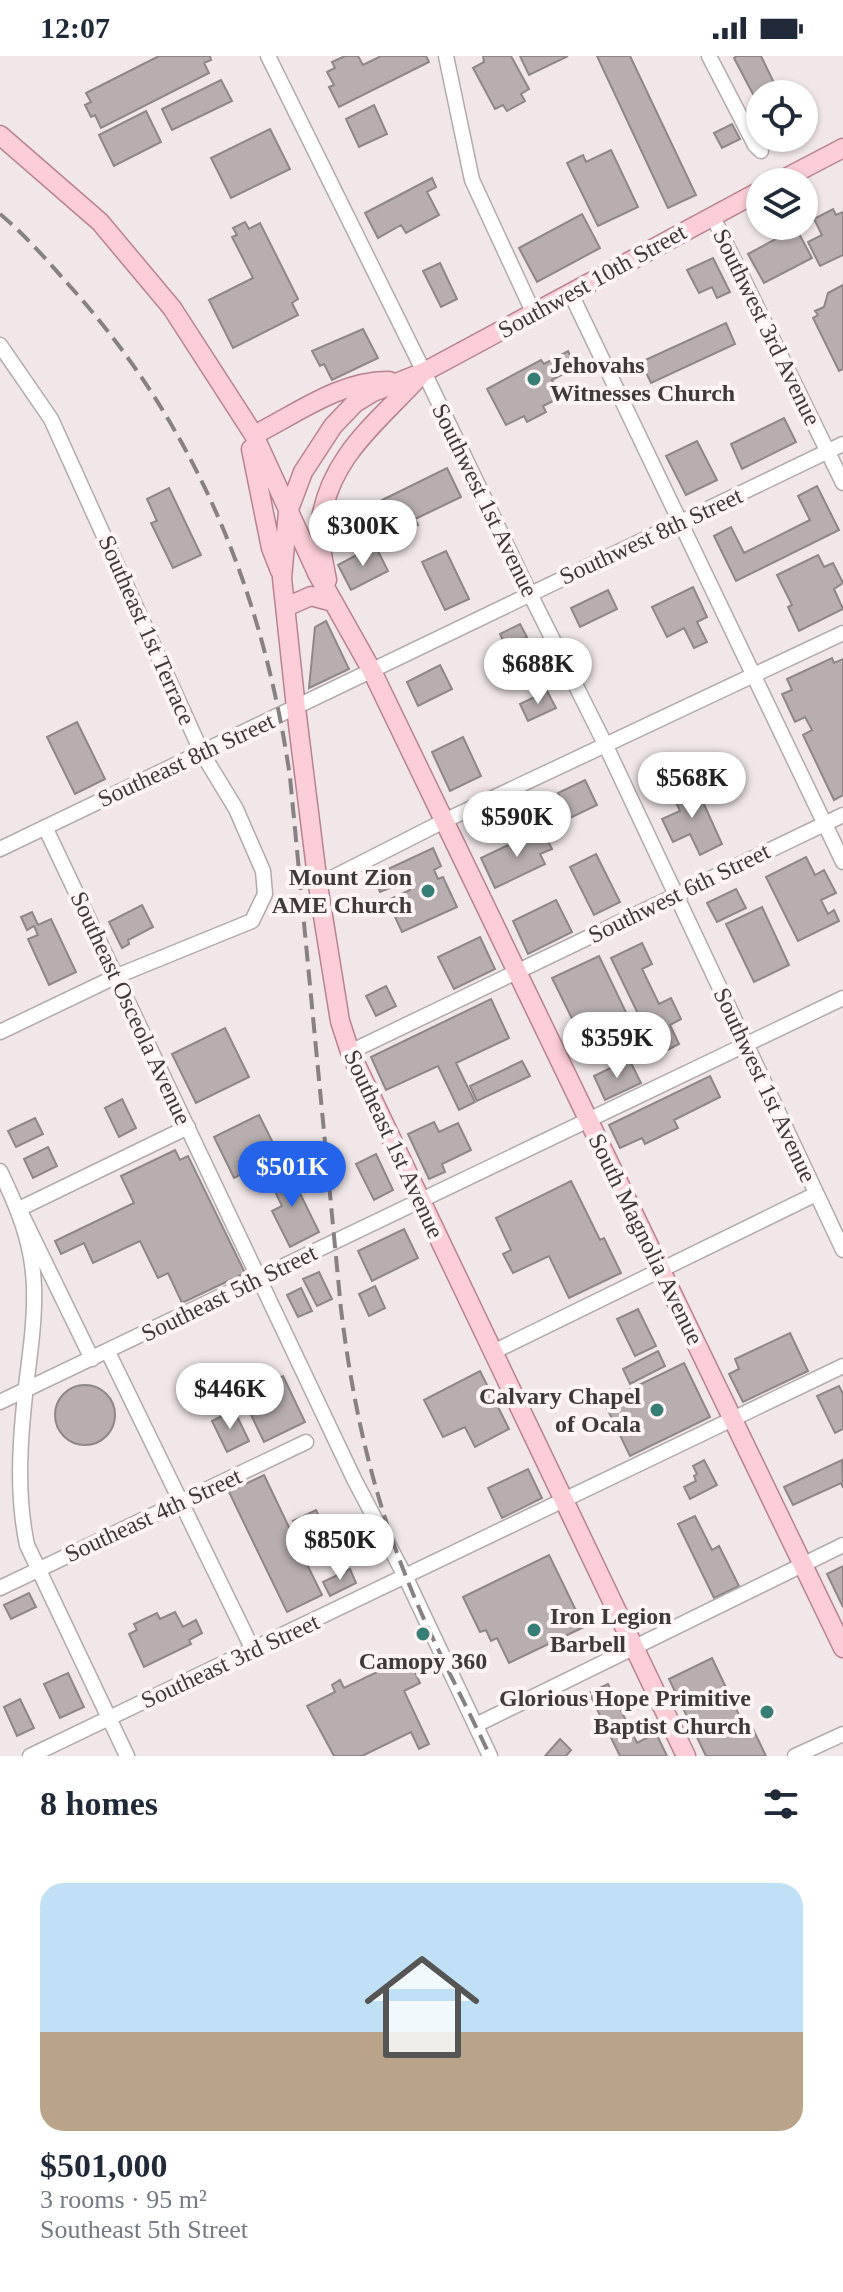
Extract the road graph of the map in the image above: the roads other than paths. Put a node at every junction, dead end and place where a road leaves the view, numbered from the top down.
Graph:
1 (268, 56) edge
2 (446, 56) edge
3 (709, 56) edge
4 (746, 128) edge
5 (0, 135) edge
6 (843, 148) edge
7 (805, 168) edge
8 (746, 198) edge
9 (712, 215) junction
10 (571, 294) junction
11 (534, 314) junction
12 (0, 345) edge
13 (424, 372) junction
14 (400, 381) junction
15 (233, 402) junction
16 (254, 435) junction
17 (843, 444) edge
18 (828, 452) junction
19 (843, 483) edge
20 (288, 512) junction
21 (680, 523) junction
22 (282, 578) junction
23 (530, 594) junction
24 (331, 598) junction
25 (286, 607) junction
26 (843, 633) edge
27 (372, 671) junction
28 (753, 675) junction
29 (296, 708) junction
30 (605, 744) junction
31 (202, 753) junction
32 (843, 815) edge
33 (444, 821) junction
34 (825, 824) junction
35 (45, 827) junction
36 (0, 849) edge
37 (843, 862) edge
38 (318, 885) junction
39 (674, 894) junction
40 (516, 972) junction
41 (117, 976) junction
42 (843, 998) edge
43 (0, 1032) edge
44 (746, 1045) junction
45 (350, 1052) junction
46 (588, 1120) junction
47 (188, 1127) junction
48 (0, 1171) edge
49 (816, 1194) junction
50 (419, 1199) junction
51 (19, 1209) junction
52 (843, 1250) edge
53 (659, 1270) junction
54 (260, 1279) junction
55 (108, 1352) junction
56 (493, 1352) junction
57 (92, 1359) junction
58 (843, 1366) edge
59 (25, 1390) junction
60 (0, 1402) edge
61 (733, 1419) junction
62 (306, 1442) dead end
63 (182, 1502) junction
64 (564, 1502) junction
65 (843, 1545) edge
66 (802, 1563) junction
67 (38, 1570) junction
68 (406, 1578) junction
69 (0, 1588) edge
70 (634, 1647) junction
71 (843, 1648) edge
72 (253, 1650) junction
73 (109, 1718) junction
74 (476, 1725) junction
75 (843, 1734) edge
76 (30, 1756) edge
77 (127, 1756) edge
78 (490, 1756) edge
79 (686, 1756) edge
80 (795, 1756) edge

1 - 13 street, Southwest 1st Avenue
2 - 11 street
3 - 4 street
5 - 15 main road, South Magnolia Avenue
6 - 7 main road
8 - 9 main road, Southwest 10th Street
9 - 10 main road, Southwest 10th Street
9 - 18 street, Southwest 3rd Avenue
10 - 11 main road, Southwest 10th Street
10 - 21 street
11 - 13 main road, Southwest 10th Street
12 - 31 street, Southeast 1st Terrace
13 - 14 main road, Southwest 10th Street
13 - 23 street, Southwest 1st Avenue
13 - 24 main road, Southwest 10th Street
14 - 16 main road
14 - 20 main road, Southwest 10th Street
15 - 16 main road, South Magnolia Avenue
15 - 22 main road, South Magnolia Avenue
16 - 20 main road, South Magnolia Avenue
17 - 18 street, Southwest 8th Street
18 - 19 street, Southwest 3rd Avenue
18 - 21 street, Southwest 8th Street
20 - 22 main road, Southwest 10th Street
20 - 24 main road, South Magnolia Avenue
21 - 23 street, Southwest 8th Street
21 - 28 street
22 - 25 main road, Southeast 1st Avenue
23 - 27 street, Southwest 8th Street
23 - 30 street, Southwest 1st Avenue
24 - 25 main road
24 - 27 main road, South Magnolia Avenue
25 - 29 main road, Southeast 1st Avenue
26 - 28 street
27 - 29 street, Southeast 8th Street
27 - 33 main road, South Magnolia Avenue
28 - 30 street
28 - 34 street
29 - 31 street, Southeast 8th Street
29 - 38 main road, Southeast 1st Avenue
30 - 33 street
30 - 39 street, Southwest 1st Avenue
31 - 35 street, Southeast 8th Street
31 - 41 street, Southeast 1st Terrace
32 - 34 street, Southwest 6th Street
33 - 38 street
33 - 40 main road, South Magnolia Avenue
34 - 37 street
34 - 39 street, Southwest 6th Street
35 - 36 street, Southeast 8th Street
35 - 41 street, Southeast Osceola Avenue
38 - 45 main road, Southeast 1st Avenue
39 - 40 street, Southwest 6th Street
39 - 44 street, Southwest 1st Avenue
40 - 45 street, Southwest 6th Street
40 - 46 main road, South Magnolia Avenue
41 - 43 street, Southeast 1st Terrace
41 - 47 street, Southeast Osceola Avenue
42 - 44 street, Southeast 5th Street
44 - 46 street, Southeast 5th Street
44 - 49 street, Southwest 1st Avenue
45 - 50 main road, Southeast 1st Avenue
46 - 50 street, Southeast 5th Street
46 - 53 main road, South Magnolia Avenue
47 - 51 street
47 - 54 street, Southeast Osceola Avenue
48 - 51 street
49 - 52 street, Southwest 1st Avenue
49 - 53 street
50 - 54 street, Southeast 5th Street
50 - 56 main road, Southeast 1st Avenue
51 - 57 street
51 - 59 street
53 - 56 street
53 - 61 main road, South Magnolia Avenue
54 - 55 street, Southeast 5th Street
54 - 68 street, Southeast Osceola Avenue
55 - 57 street, Southeast 5th Street
55 - 63 street
56 - 64 main road, Southeast 1st Avenue
57 - 59 street, Southeast 5th Street
58 - 61 street, Southeast 3rd Street
59 - 60 street, Southeast 5th Street
59 - 67 street
61 - 64 street, Southeast 3rd Street
61 - 66 main road, South Magnolia Avenue
62 - 63 street, Southeast 4th Street
63 - 67 street, Southeast 4th Street
63 - 72 street
64 - 68 street, Southeast 3rd Street
64 - 70 main road, Southeast 1st Avenue
65 - 66 street
66 - 70 street
66 - 71 main road, South Magnolia Avenue
67 - 69 street, Southeast 4th Street
67 - 73 street
68 - 72 street, Southeast 3rd Street
68 - 74 street, Southeast Osceola Avenue
70 - 74 street
70 - 79 main road, Southeast 1st Avenue
72 - 73 street, Southeast 3rd Street
73 - 76 street, Southeast 3rd Street
73 - 77 street
74 - 78 street, Southeast Osceola Avenue
75 - 80 street

